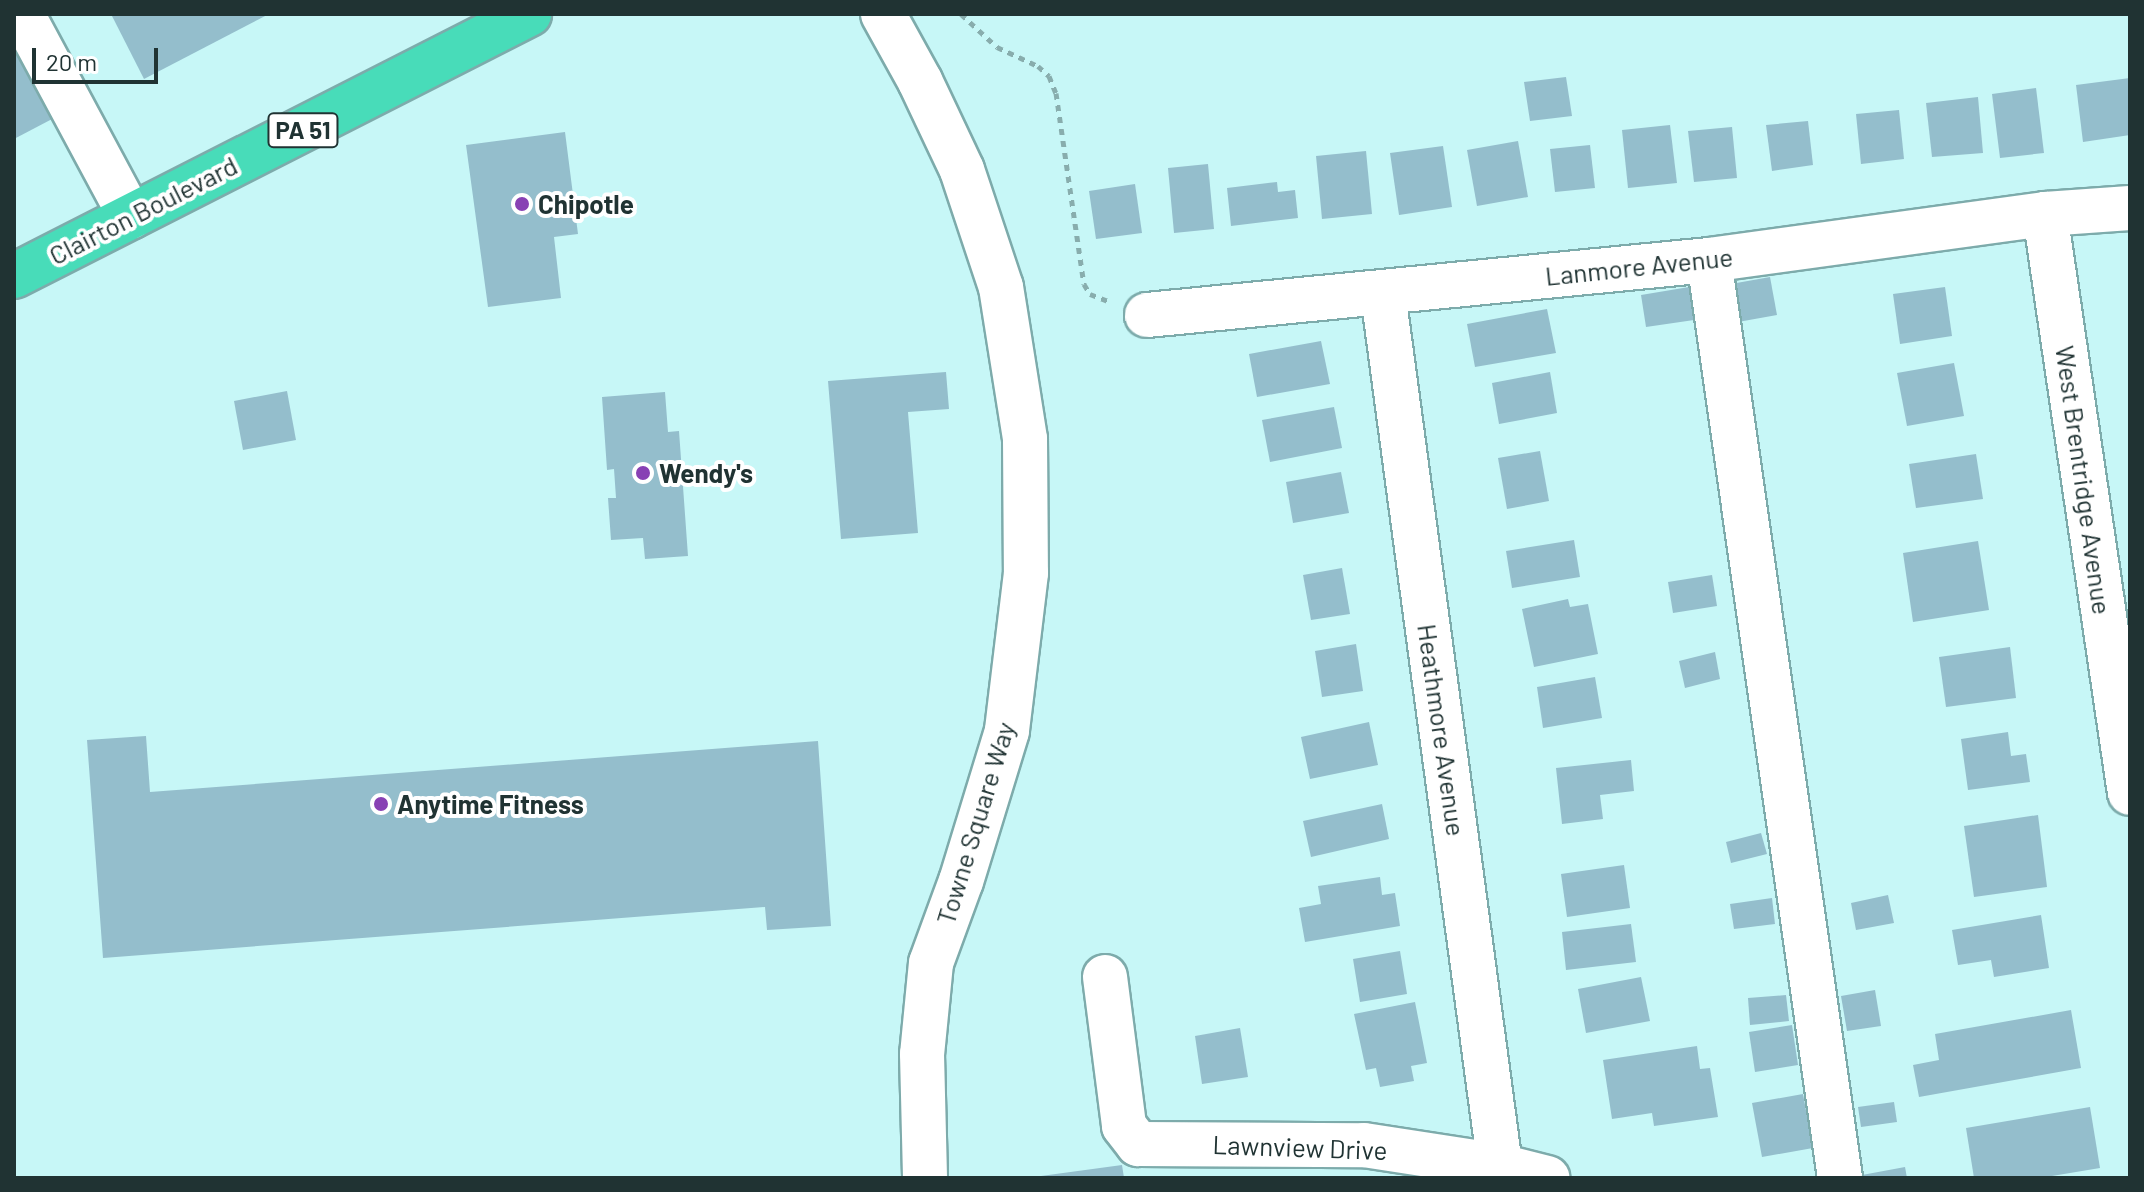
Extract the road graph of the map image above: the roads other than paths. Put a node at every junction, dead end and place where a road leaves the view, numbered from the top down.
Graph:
1 (22, 14) edge
2 (529, 14) edge
3 (883, 14) edge
4 (2130, 208) edge
5 (2045, 214) junction
6 (131, 217) junction
7 (1709, 260) junction
8 (14, 276) edge
9 (1383, 294) junction
10 (1147, 315) dead end
11 (2130, 793) edge
12 (1105, 977) dead end
13 (1500, 1166) junction
14 (925, 1178) edge
15 (1547, 1178) edge
16 (1840, 1178) edge

1 - 6 street
2 - 6 highway, Clairton Boulevard / PA 51
3 - 14 street, Towne Square Way
4 - 5 street, Lanmore Avenue
5 - 7 street, Lanmore Avenue
5 - 11 street, West Brentridge Avenue
6 - 8 highway, Clairton Boulevard / PA 51
7 - 9 street, Lanmore Avenue
7 - 16 street
9 - 10 street, Lanmore Avenue
9 - 13 street, Heathmore Avenue
12 - 13 street, Lawnview Drive
13 - 15 street, Lawnview Drive

